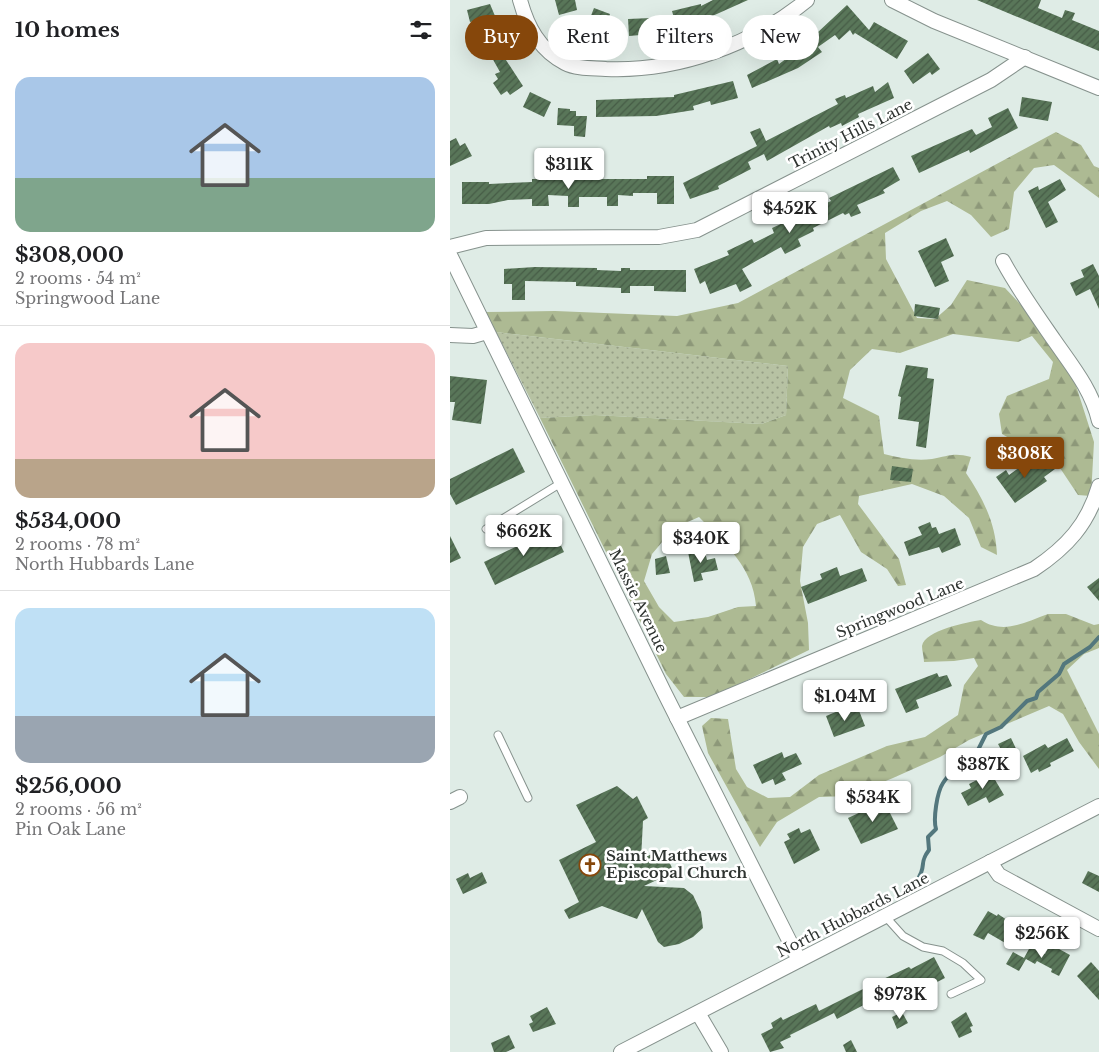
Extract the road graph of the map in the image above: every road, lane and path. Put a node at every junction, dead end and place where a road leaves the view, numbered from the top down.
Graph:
1 (520, 0) edge
2 (807, 0) edge
3 (892, 0) edge
4 (1025, 58) junction
5 (1099, 88) edge
6 (450, 247) edge
7 (450, 255) edge
8 (1003, 262) dead end
9 (487, 332) junction
10 (450, 335) edge
11 (1099, 421) edge
12 (561, 483) junction
13 (1099, 486) edge
14 (486, 528) dead end
15 (677, 718) junction
16 (498, 735) dead end
17 (528, 798) dead end
18 (1099, 806) edge
19 (990, 862) junction
20 (885, 916) junction
21 (1099, 929) edge
22 (799, 960) junction
23 (951, 994) dead end
24 (698, 1013) junction
25 (621, 1052) edge
26 (721, 1052) edge

1 - 2 street
3 - 4 street
4 - 5 street
4 - 6 street, Trinity Hills Lane
7 - 9 street, Massie Avenue
8 - 11 street
9 - 10 street
9 - 12 street, Massie Avenue
12 - 14 lane
12 - 15 street, Massie Avenue
13 - 15 street, Springwood Lane
15 - 22 street, Massie Avenue
16 - 17 lane
18 - 19 street, North Hubbards Lane
19 - 20 street, North Hubbards Lane
19 - 21 street
20 - 22 street, North Hubbards Lane
20 - 23 lane
22 - 24 street, North Hubbards Lane
24 - 25 street, North Hubbards Lane
24 - 26 street

